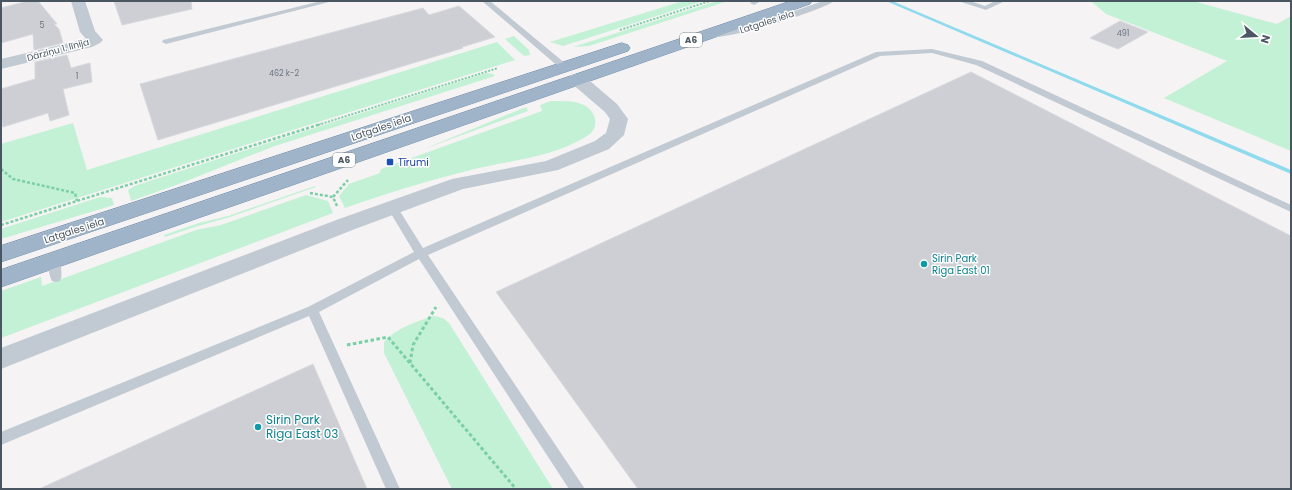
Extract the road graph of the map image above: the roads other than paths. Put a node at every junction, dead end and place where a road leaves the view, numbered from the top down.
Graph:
1 (78, 1) edge
2 (329, 1) edge
3 (486, 1) edge
4 (805, 1) edge
5 (830, 1) edge
6 (962, 1) edge
7 (1001, 1) edge
8 (757, 2) edge
9 (739, 8) dead end
10 (702, 37) junction
11 (166, 42) dead end
12 (633, 44) dead end
13 (1, 64) edge
14 (570, 73) junction
15 (392, 207) junction
16 (1291, 209) edge
17 (421, 253) junction
18 (1, 254) edge
19 (1, 279) edge
20 (312, 310) junction
21 (1, 359) edge
22 (1, 439) edge
23 (393, 489) edge
24 (578, 489) edge

1 - 13 street, Dārziņu 1. līnija
2 - 11 lane
3 - 14 lane
4 - 10 highway, Latgales iela / A6
5 - 10 lane, Latgales iela / A6
6 - 7 lane
8 - 9 highway
10 - 14 highway, Latgales iela / A6
12 - 14 highway, Latgales iela / A6
14 - 15 street
14 - 18 highway, Latgales iela / A6
14 - 19 highway, Latgales iela / A6
15 - 17 lane
15 - 21 street
16 - 17 lane
17 - 20 lane
17 - 24 lane
20 - 22 lane
20 - 23 lane

